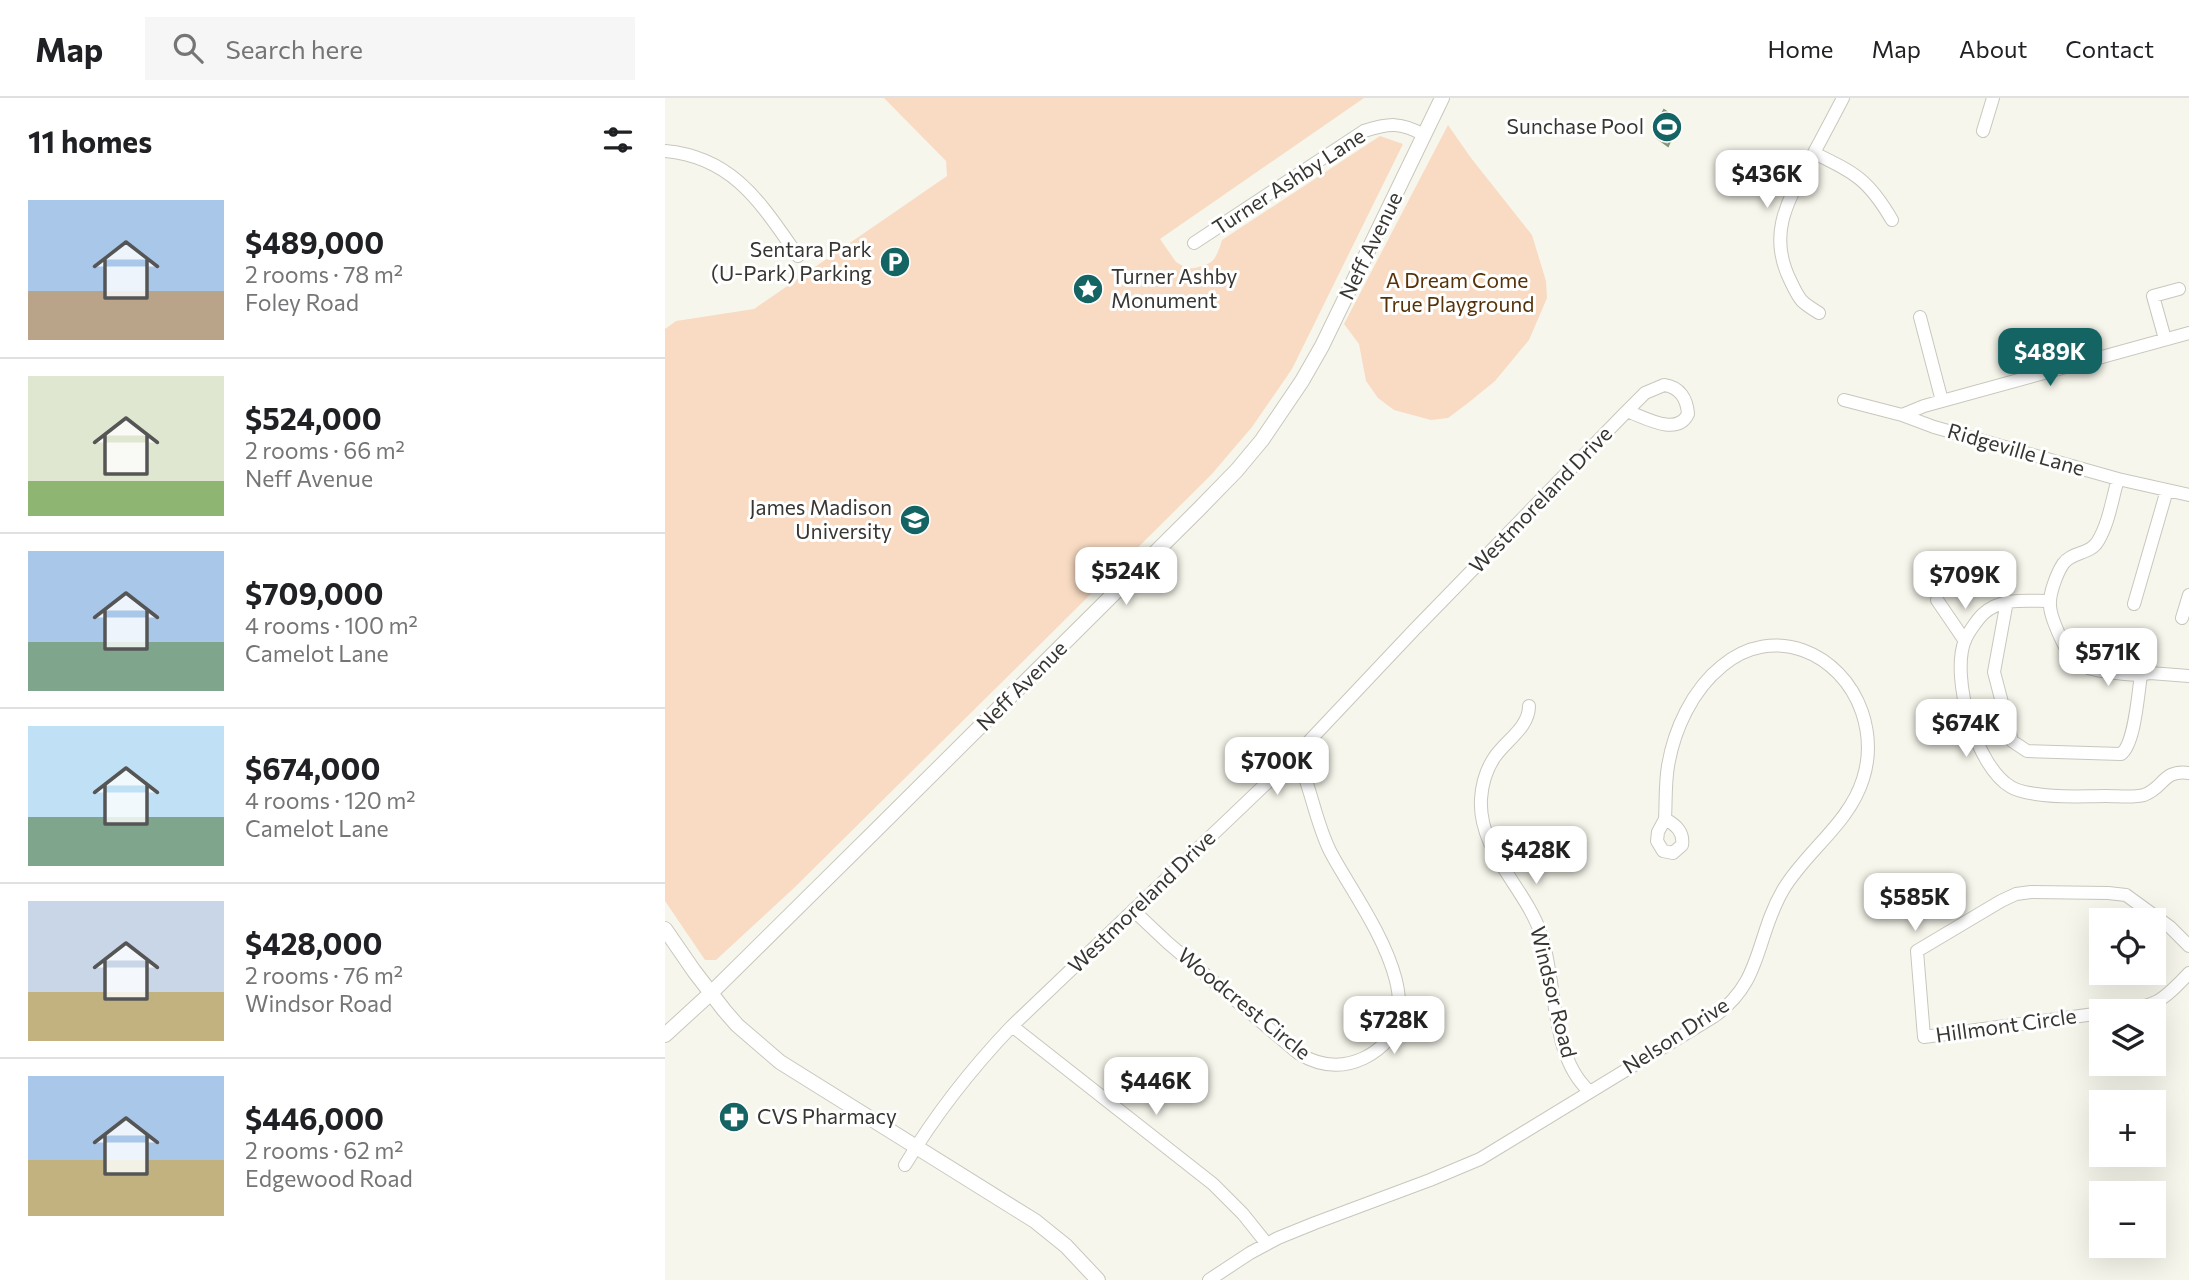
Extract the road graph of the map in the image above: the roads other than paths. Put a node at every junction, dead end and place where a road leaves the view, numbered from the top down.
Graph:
1 (1442, 98) edge
2 (1843, 98) edge
3 (1993, 98) edge
4 (1983, 131) dead end
5 (1424, 135) junction
6 (665, 151) edge
7 (1814, 153) junction
8 (1892, 220) dead end
9 (1194, 243) dead end
10 (798, 256) dead end
11 (2179, 289) dead end
12 (1819, 313) dead end
13 (1920, 317) dead end
14 (2189, 332) edge
15 (2165, 339) junction
16 (1844, 400) dead end
17 (1942, 401) junction
18 (1627, 411) junction
19 (1902, 415) junction
20 (2118, 479) junction
21 (2167, 490) junction
22 (2189, 495) edge
23 (2189, 596) edge
24 (1937, 600) dead end
25 (2007, 601) junction
26 (2050, 601) junction
27 (2134, 604) dead end
28 (2182, 618) dead end
29 (1965, 641) junction
30 (2141, 675) junction
31 (2189, 676) edge
32 (1529, 706) dead end
33 (1296, 755) junction
34 (2189, 773) edge
35 (1665, 819) dead end
36 (1133, 910) junction
37 (665, 929) edge
38 (2189, 946) edge
39 (2189, 973) edge
40 (711, 993) junction
41 (2163, 999) edge
42 (2089, 1015) edge
43 (1012, 1026) junction
44 (665, 1035) edge
45 (1589, 1091) junction
46 (916, 1147) junction
47 (905, 1165) dead end
48 (1267, 1244) junction
49 (1098, 1280) edge
50 (1209, 1280) edge

1 - 5 main road, Neff Avenue
2 - 7 street
3 - 4 street
5 - 9 street, Turner Ashby Lane
5 - 40 main road, Neff Avenue
6 - 10 street
7 - 8 street
7 - 12 street
11 - 15 street
13 - 17 street
14 - 15 street
15 - 17 street
16 - 19 street, Ridgeville Lane
17 - 19 street
18 - 18 street, Westmoreland Drive
18 - 33 street, Westmoreland Drive
19 - 20 street, Ridgeville Lane
20 - 21 street, Ridgeville Lane
20 - 26 street
21 - 22 street, Ridgeville Lane
21 - 27 street
23 - 28 street
24 - 29 street
25 - 26 street
25 - 29 street
25 - 30 street
26 - 30 street
29 - 34 street
30 - 31 street
32 - 45 street, Windsor Road
33 - 36 street, Westmoreland Drive
33 - 36 street, Woodcrest Circle
35 - 45 street, Nelson Drive
36 - 43 street, Westmoreland Drive
37 - 40 main road
38 - 42 street, Hillmont Circle
39 - 41 street
40 - 44 main road, Neff Avenue
40 - 46 main road
43 - 46 street, Westmoreland Drive
43 - 48 street
45 - 48 street, Nelson Drive
46 - 47 street, Westmoreland Drive
46 - 49 main road
48 - 50 street, Nelson Drive

